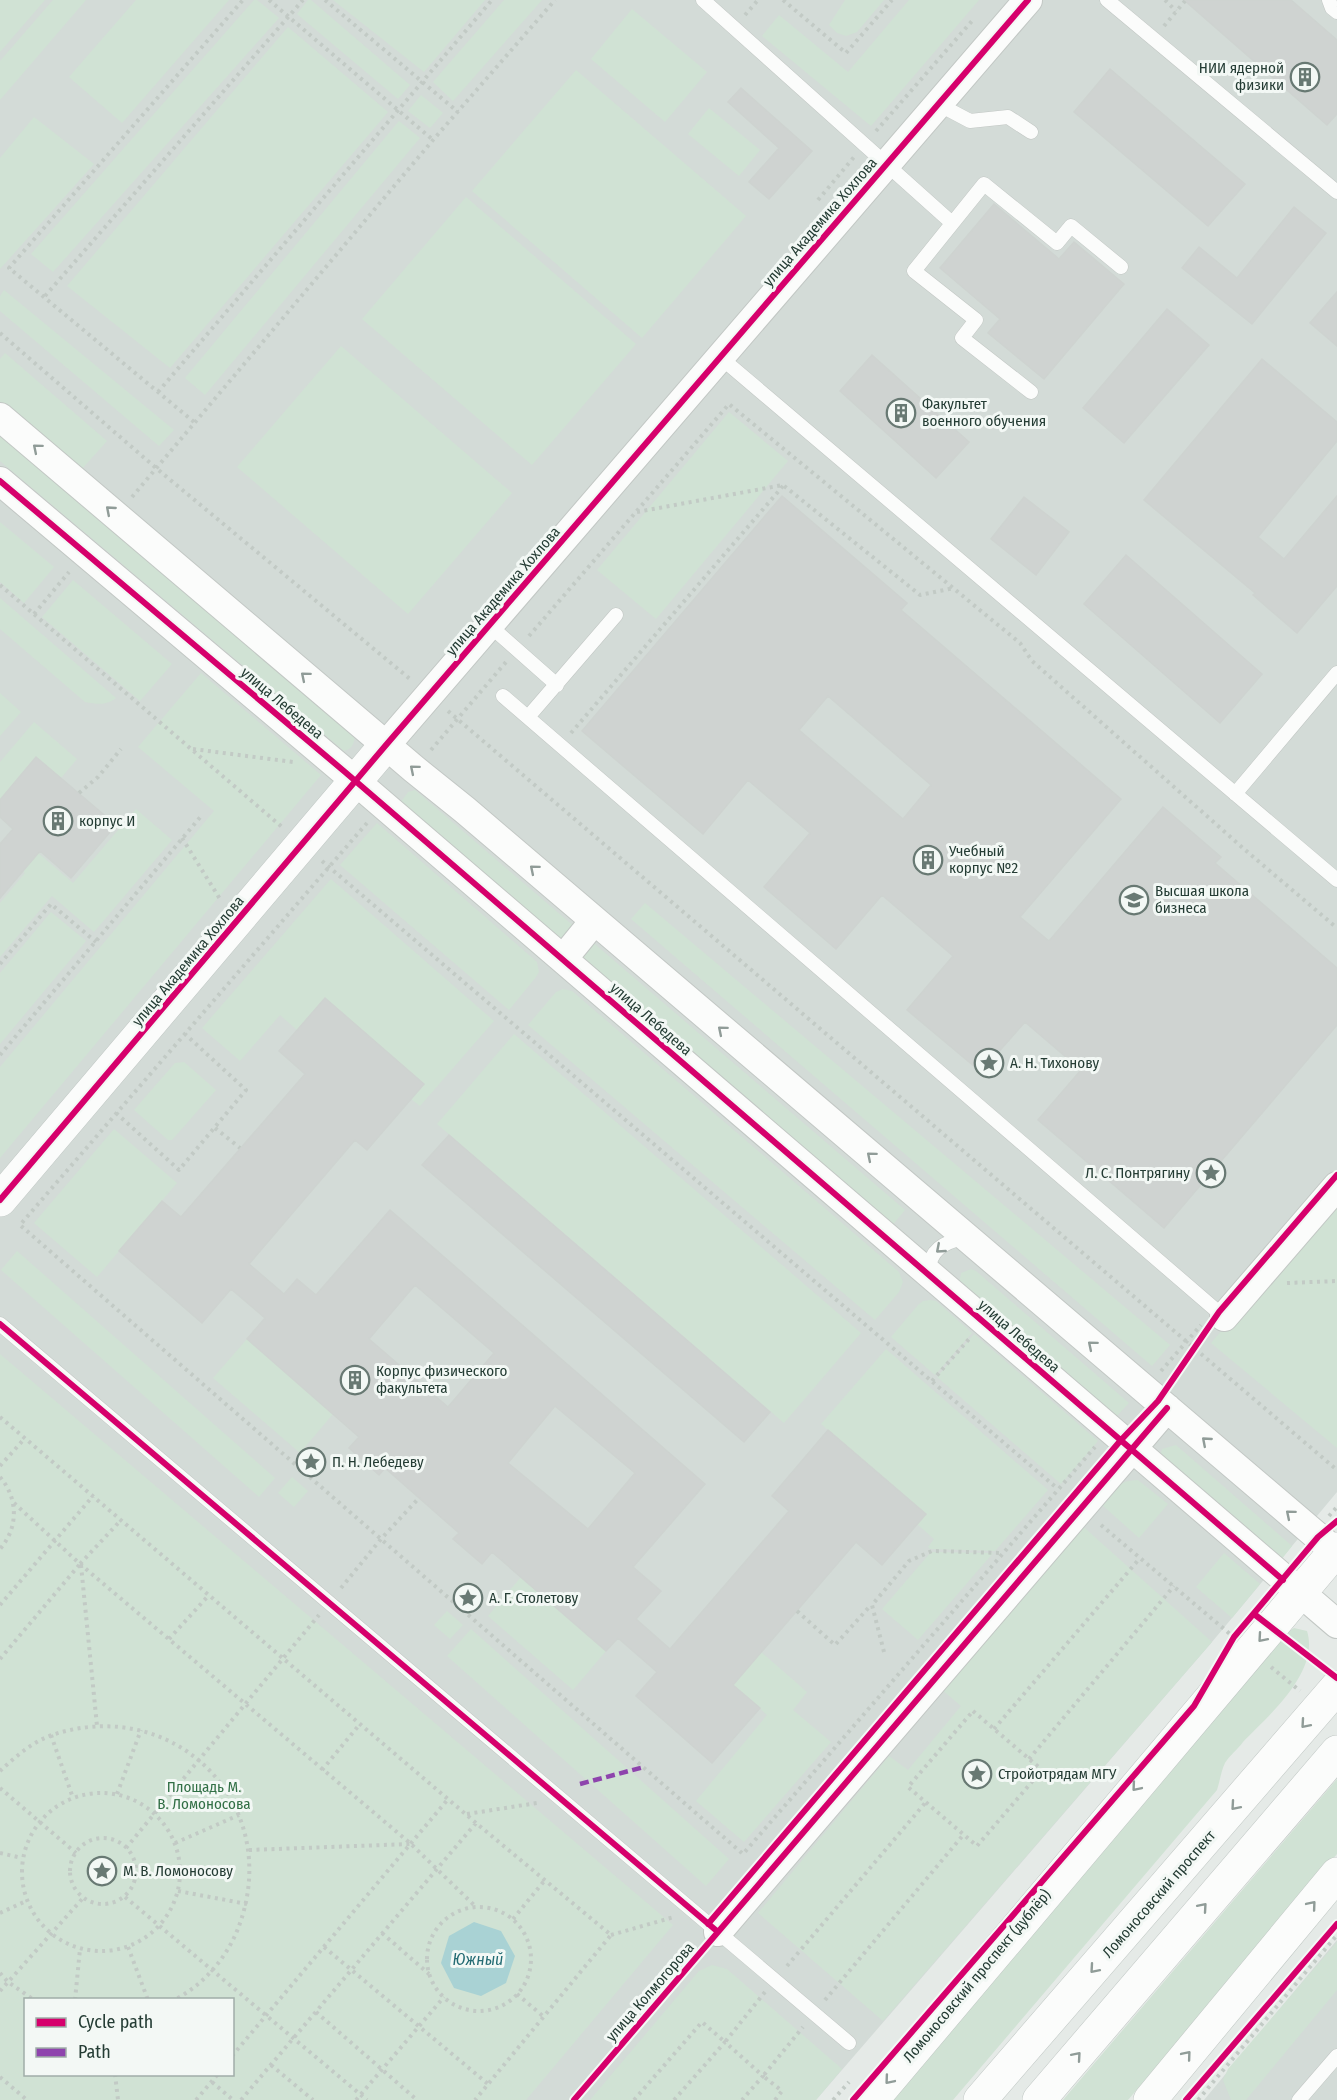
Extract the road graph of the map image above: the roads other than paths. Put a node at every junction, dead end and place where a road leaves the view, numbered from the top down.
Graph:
1 (703, 0) edge
2 (1028, 0) edge
3 (1107, 0) edge
4 (1329, 0) edge
5 (1337, 12) edge
6 (938, 104) junction
7 (1031, 132) dead end
8 (886, 165) junction
9 (1337, 192) edge
10 (952, 223) junction
11 (1121, 267) dead end
12 (720, 357) junction
13 (1031, 392) dead end
14 (0, 417) edge
15 (0, 481) edge
16 (616, 615) dead end
17 (489, 626) junction
18 (1337, 673) edge
19 (557, 684) junction
20 (503, 696) dead end
21 (528, 717) junction
22 (386, 745) junction
23 (356, 781) junction
24 (1235, 794) junction
25 (1337, 880) edge
26 (594, 921) junction
27 (563, 959) junction
28 (1337, 1186) edge
29 (2, 1193) edge
30 (965, 1237) junction
31 (928, 1274) junction
32 (1225, 1309) joint
33 (0, 1324) edge
34 (1167, 1408) junction
35 (1131, 1448) junction
36 (1336, 1553) edge
37 (1300, 1593) junction
38 (1337, 1624) edge
39 (1328, 1698) edge
40 (1337, 1752) edge
41 (1337, 1874) edge
42 (718, 1932) junction
43 (849, 2043) dead end
44 (1337, 2056) edge
45 (1159, 2097) edge
46 (872, 2100) edge
47 (980, 2100) edge
48 (1039, 2100) edge
49 (1299, 2100) edge

1 - 8 lane
2 - 6 street, улица Академика Хохлова
3 - 9 lane
4 - 5 lane
6 - 7 lane
6 - 8 street, улица Академика Хохлова
8 - 10 lane
8 - 12 street, улица Академика Хохлова
10 - 11 lane
10 - 13 lane
12 - 17 street, улица Академика Хохлова
12 - 24 lane
22 -> 14 street
15 - 23 street, улица Лебедева
16 - 19 lane
17 - 19 lane
17 - 22 street, улица Академика Хохлова
18 - 24 lane
19 - 21 lane
20 - 21 lane
21 - 32 lane
22 - 23 street, улица Академика Хохлова
26 -> 22 street
23 - 27 street, улица Лебедева
23 - 29 street, улица Академика Хохлова
24 - 25 lane
26 - 27 street
30 -> 26 street
27 - 31 street, улица Лебедева
28 - 32 street
30 -> 31 lane
34 -> 30 street
31 - 35 street, улица Лебедева
33 - 42 lane
34 - 35 street
36 -> 34 street
35 - 37 street, улица Лебедева
35 - 42 street
36 - 37 street, Ломоносовский проспект (дублёр)
37 - 38 street, улица Лебедева
37 -> 46 street, Ломоносовский проспект (дублёр)
39 -> 47 street, Ломоносовский проспект
48 -> 40 street
45 -> 41 street
42 - 43 lane
44 - 49 lane

